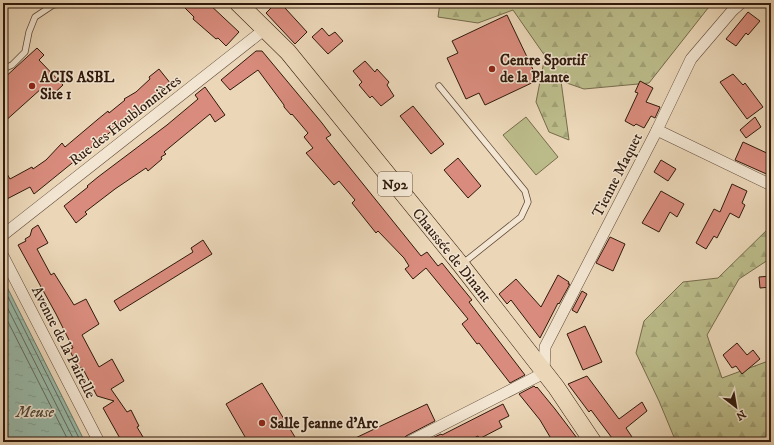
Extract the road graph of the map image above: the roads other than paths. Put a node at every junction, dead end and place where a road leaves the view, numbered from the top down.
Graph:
1 (68, 3) edge
2 (238, 3) edge
3 (741, 3) edge
4 (265, 29) junction
5 (3, 69) edge
6 (439, 86) dead end
7 (657, 130) junction
8 (771, 186) edge
9 (3, 236) edge
10 (3, 256) edge
11 (461, 265) junction
12 (544, 373) junction
13 (99, 442) edge
14 (409, 442) edge
15 (594, 442) edge

1 - 5 lane
2 - 4 main road, Chaussée de Dinant / N92
3 - 7 street, Tienne Maquet
4 - 9 street, Rue des Houblonnières
4 - 11 main road, Chaussée de Dinant / N92
6 - 11 lane
7 - 8 street
7 - 12 street, Tienne Maquet
10 - 13 street, Avenue de la Pairelle
11 - 12 main road, Chaussée de Dinant / N92
12 - 14 street
12 - 15 main road, Chaussée de Dinant / N92

